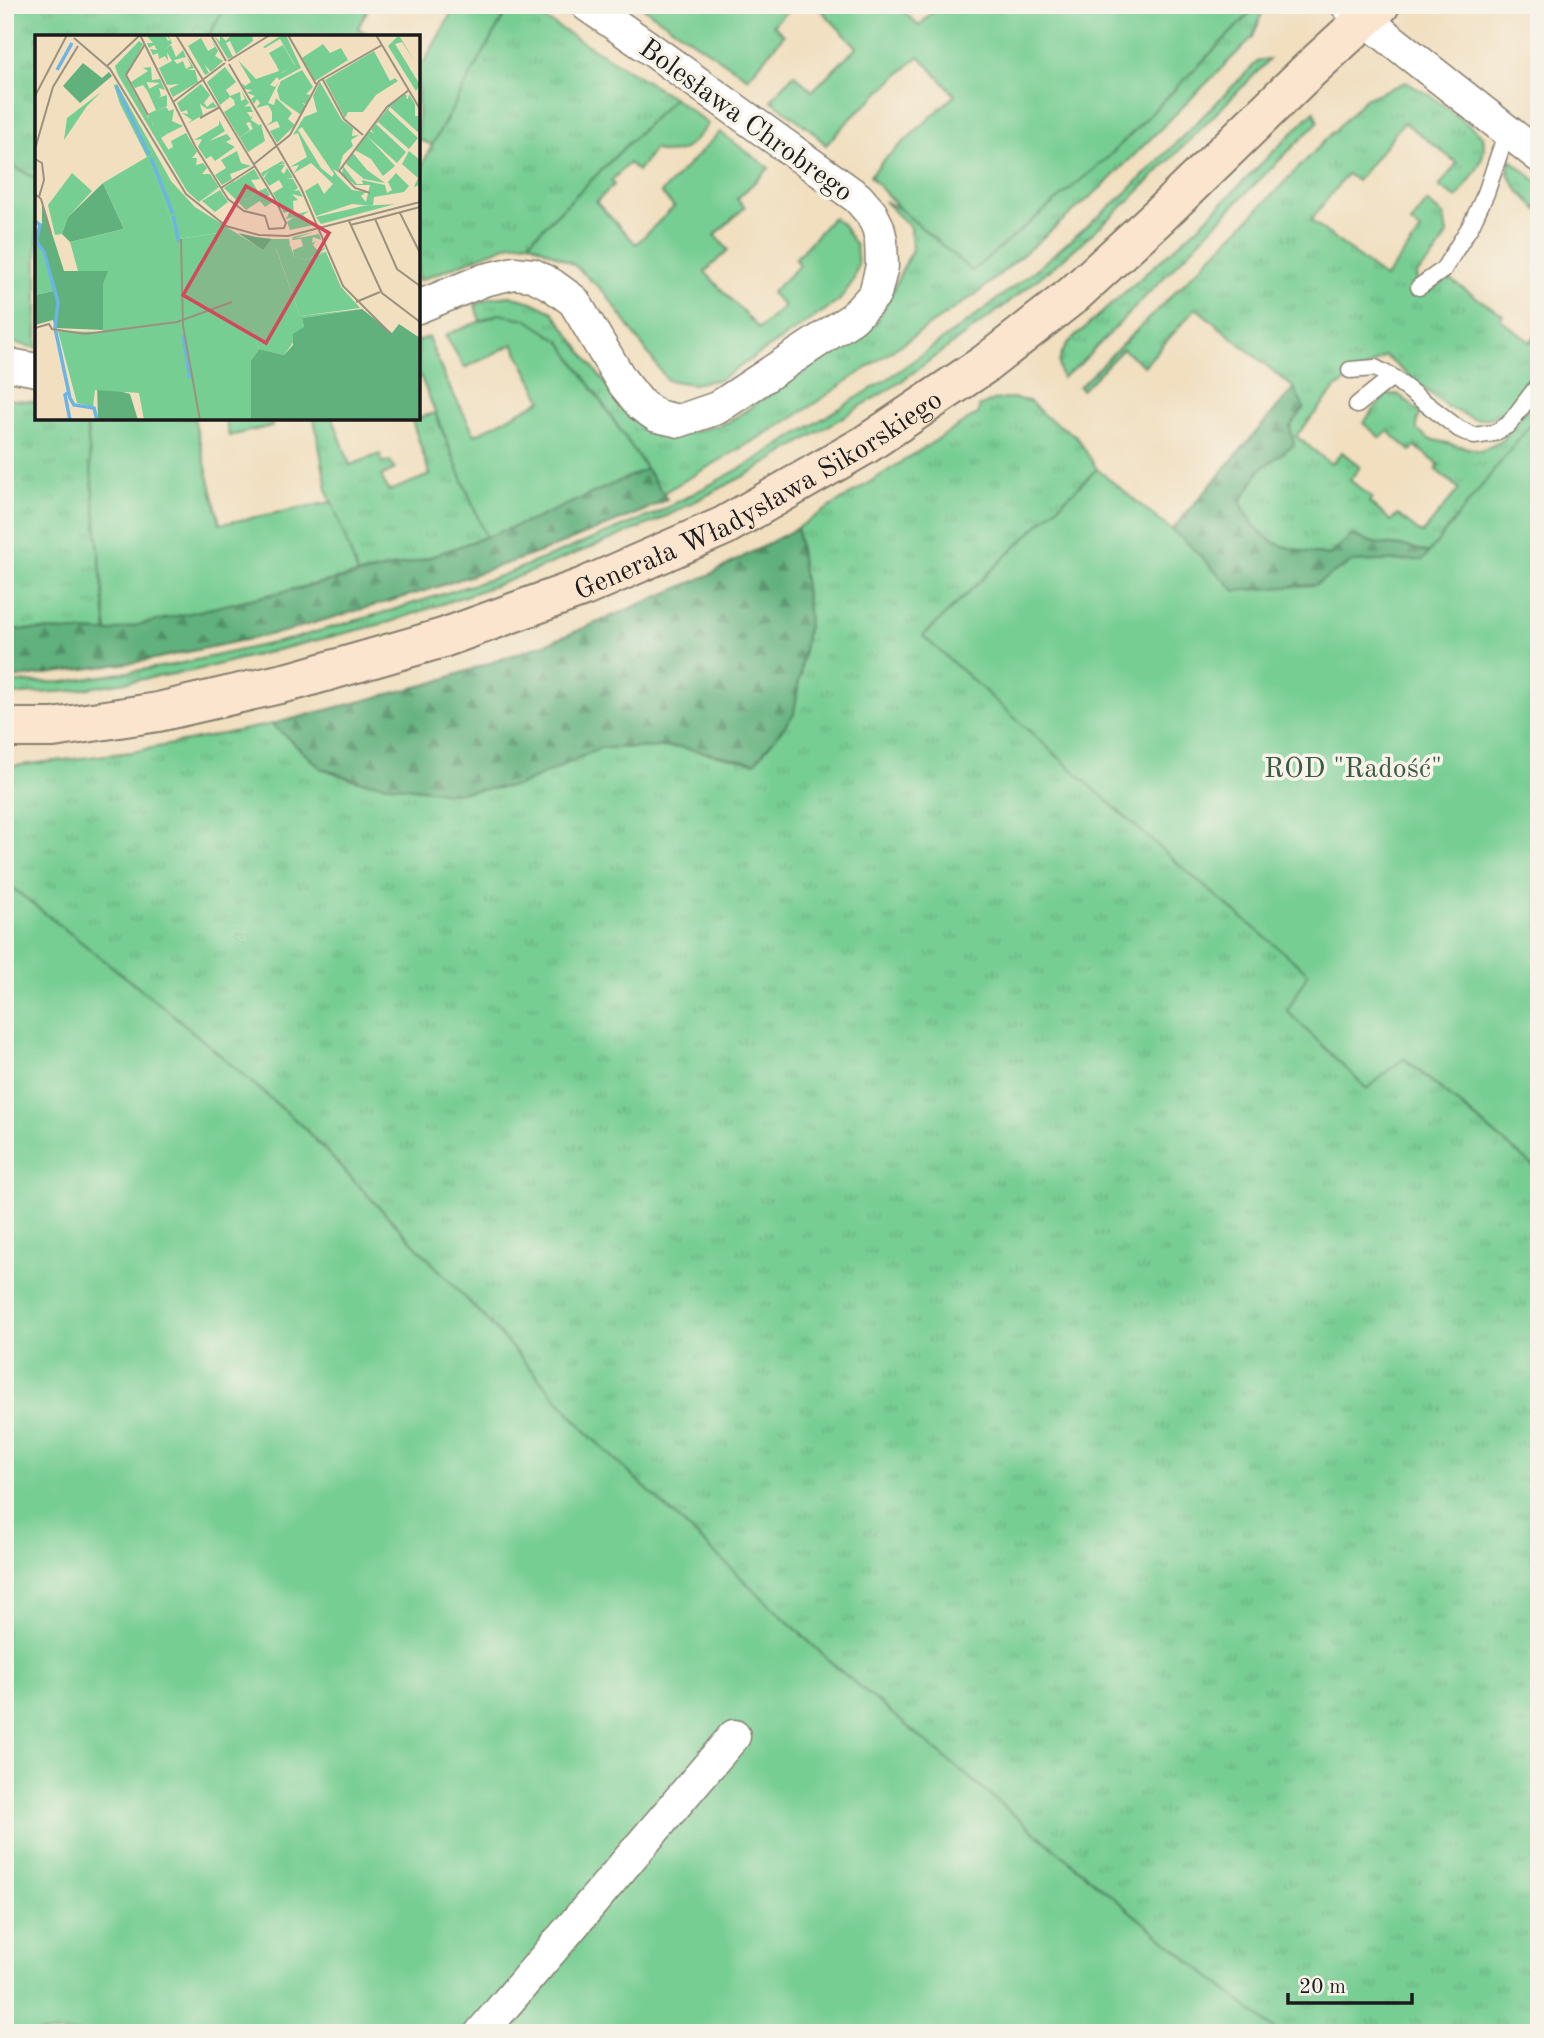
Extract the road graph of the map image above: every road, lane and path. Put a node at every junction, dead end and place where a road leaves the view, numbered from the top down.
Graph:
1 (587, 5) edge
2 (1364, 10) edge
3 (1507, 131) junction
4 (1539, 156) edge
5 (1419, 287) dead end
6 (420, 306) edge
7 (5, 365) edge
8 (35, 370) edge
9 (1350, 370) dead end
10 (1392, 377) junction
11 (1539, 384) edge
12 (1357, 405) dead end
13 (5, 728) edge
14 (734, 1736) dead end
15 (481, 2033) edge

1 - 6 street, Bolesława Chrobrego
2 - 3 street
2 - 13 main road, Generała Władysława Sikorskiego
3 - 4 street
3 - 5 lane
7 - 8 street
9 - 10 lane
10 - 11 lane
10 - 12 lane
14 - 15 street

